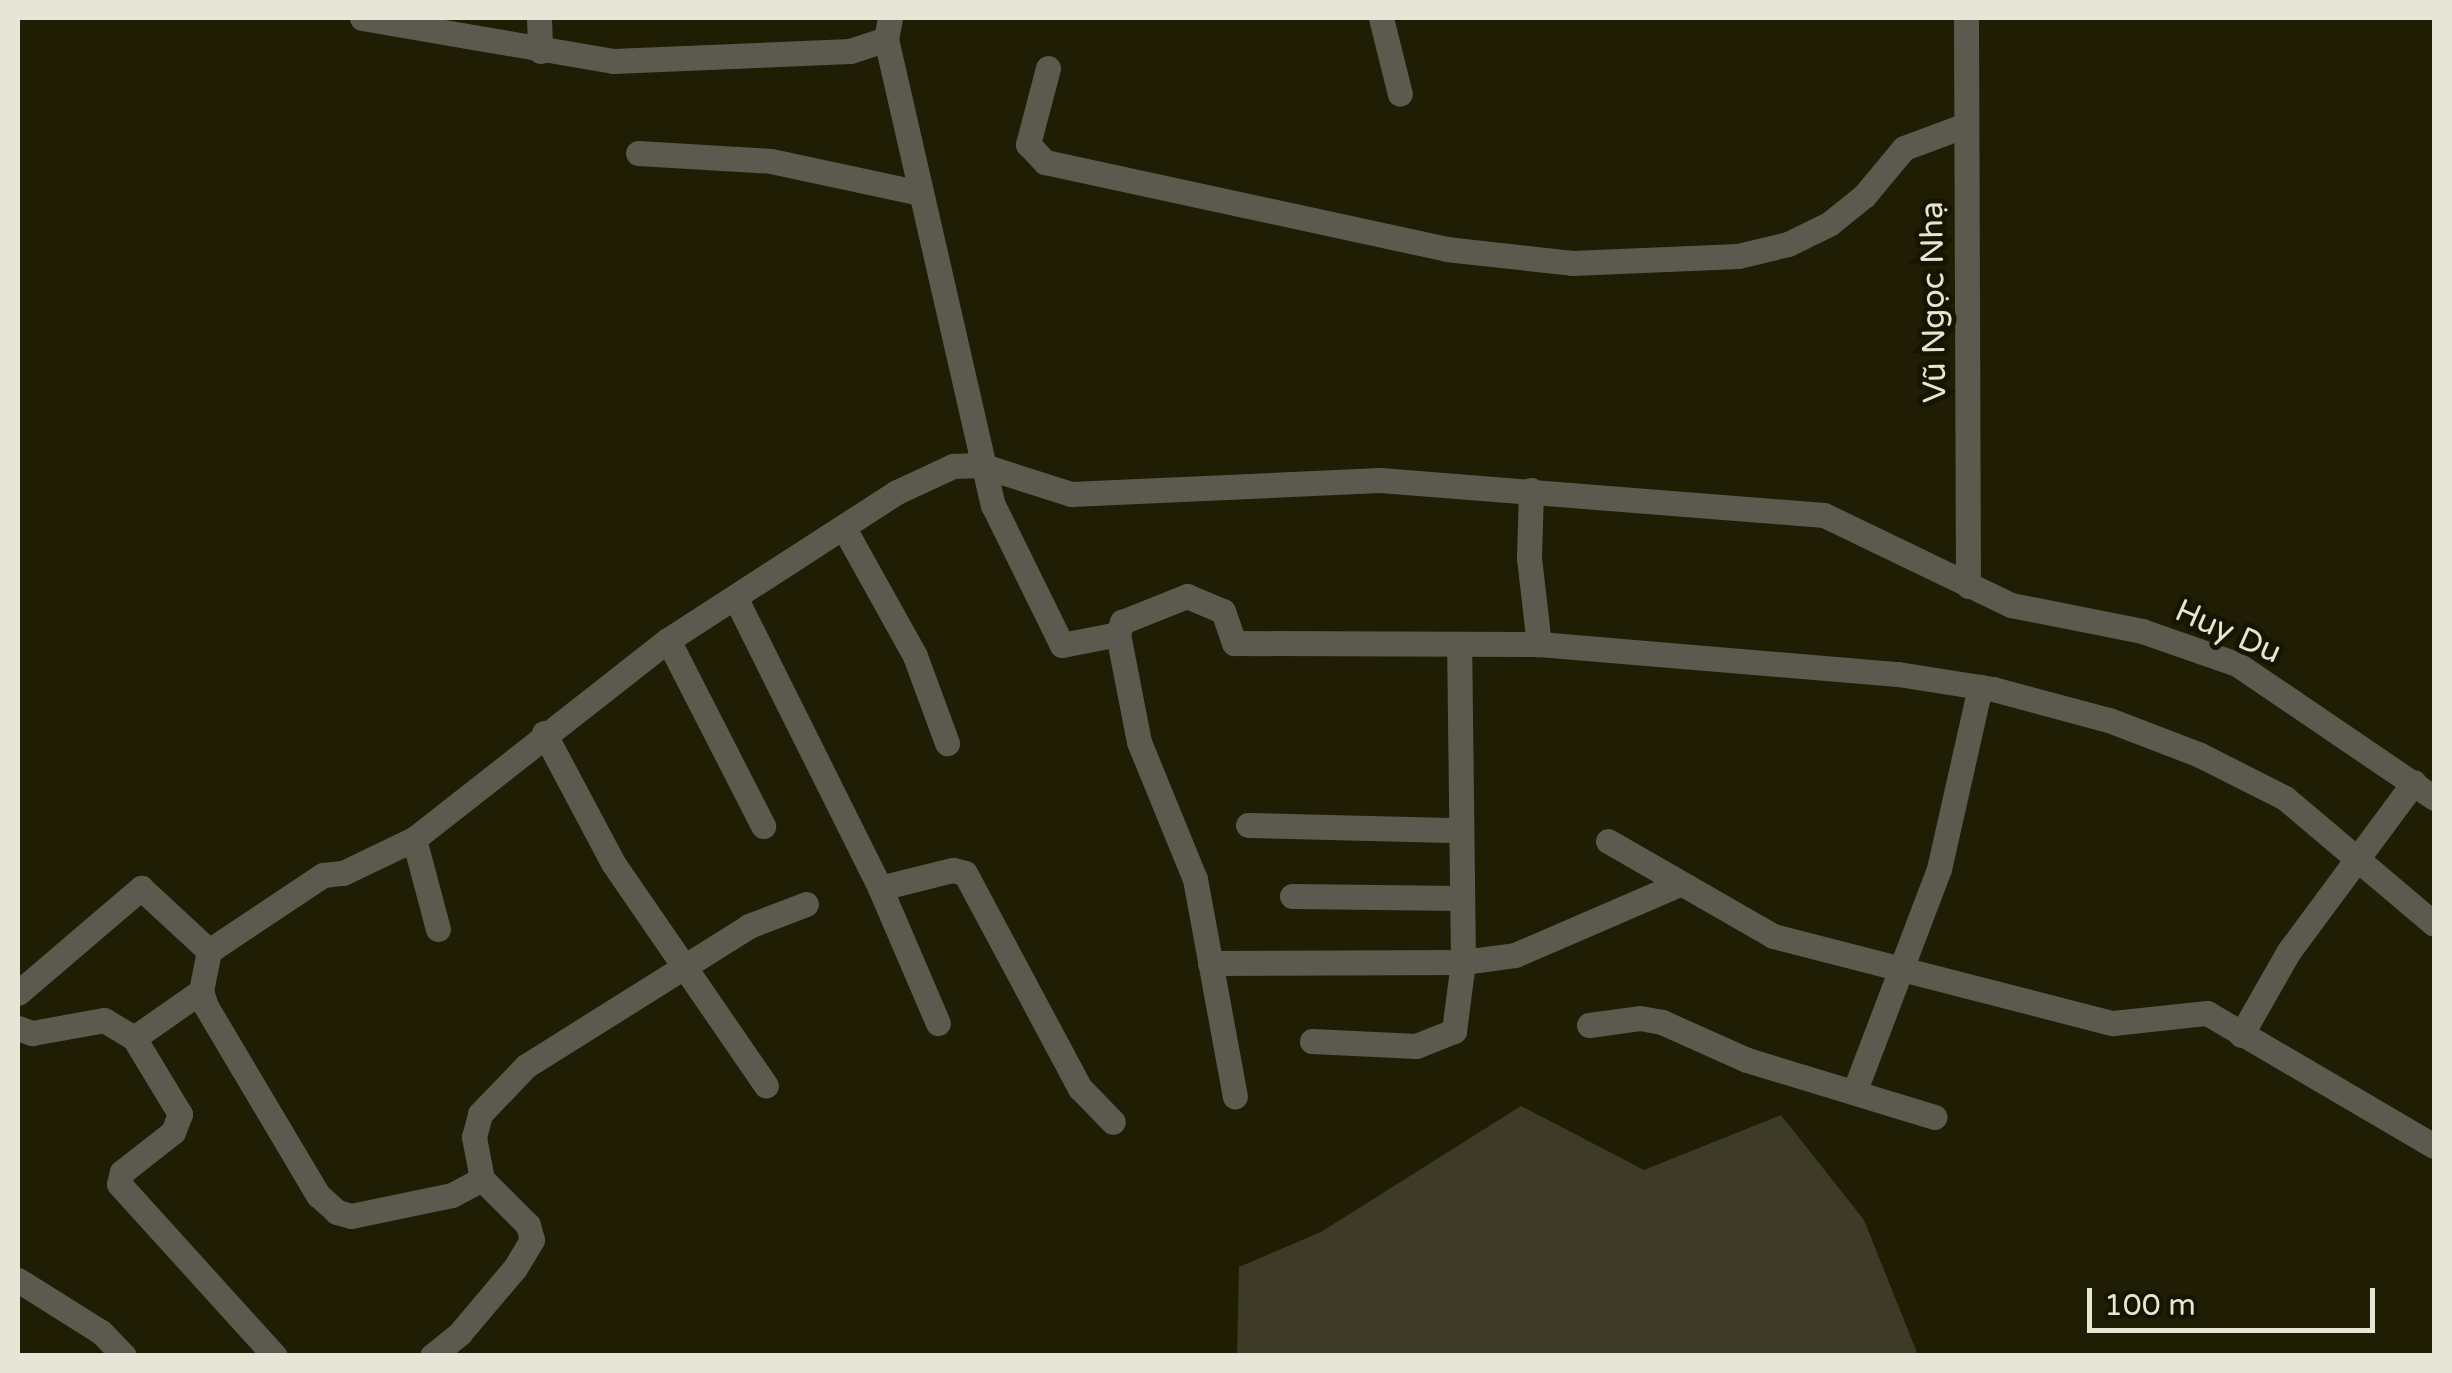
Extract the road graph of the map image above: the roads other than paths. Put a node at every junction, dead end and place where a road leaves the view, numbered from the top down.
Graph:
1 (362, 18) edge
2 (539, 18) edge
3 (1381, 18) edge
4 (1966, 18) edge
5 (888, 28) edge
6 (540, 52) junction
7 (1048, 68) dead end
8 (1400, 94) dead end
9 (1964, 126) junction
10 (638, 153) dead end
11 (916, 192) junction
12 (980, 465) junction
13 (1531, 490) junction
14 (845, 530) junction
15 (1968, 586) junction
16 (738, 600) junction
17 (1118, 634) junction
18 (668, 640) junction
19 (1538, 644) junction
20 (1458, 646) junction
21 (1980, 687) junction
22 (544, 734) junction
23 (947, 742) dead end
24 (2424, 790) edge
25 (1248, 825) dead end
26 (763, 826) dead end
27 (1458, 830) junction
28 (414, 839) junction
29 (1608, 841) dead end
30 (2357, 858) junction
31 (1679, 884) junction
32 (880, 888) junction
33 (1292, 896) dead end
34 (1462, 898) junction
35 (806, 904) dead end
36 (2434, 924) edge
37 (438, 929) dead end
38 (209, 951) junction
39 (1464, 962) junction
40 (1210, 963) junction
41 (682, 966) junction
42 (1903, 969) junction
43 (201, 991) junction
44 (18, 993) edge
45 (938, 1024) dead end
46 (1589, 1025) dead end
47 (18, 1028) edge
48 (2241, 1034) junction
49 (134, 1038) junction
50 (1312, 1041) dead end
51 (766, 1086) dead end
52 (1854, 1090) junction
53 (1235, 1096) dead end
54 (1935, 1116) dead end
55 (1113, 1122) dead end
56 (2434, 1146) edge
57 (482, 1179) junction
58 (18, 1280) edge
59 (124, 1356) edge
60 (274, 1356) edge
61 (432, 1356) edge

1 - 6 street
2 - 6 street
3 - 8 street
4 - 9 street, Vũ Ngọc Nhạ
5 - 6 street
5 - 11 street
7 - 9 street
9 - 15 street, Vũ Ngọc Nhạ
10 - 11 street
11 - 12 street
12 - 13 street, Huy Du
12 - 14 street
12 - 17 street
13 - 15 street, Huy Du
13 - 19 street
14 - 16 street
14 - 23 street
15 - 24 street, Huy Du
16 - 18 street
16 - 32 street
17 - 20 street
17 - 40 street
18 - 22 street
18 - 26 street
19 - 20 street
19 - 21 street
20 - 27 street
21 - 30 street
21 - 42 street
22 - 28 street
22 - 41 street
24 - 30 street
25 - 27 street
27 - 34 street
28 - 37 street
28 - 38 street
29 - 31 street
30 - 36 street
30 - 48 street
31 - 39 street
31 - 42 street
32 - 45 street
32 - 55 street
33 - 34 street
34 - 39 street
35 - 41 street
38 - 43 street
38 - 44 street
39 - 40 street
39 - 50 street
40 - 53 street
41 - 51 street
41 - 57 street
42 - 48 street
42 - 52 street
43 - 49 street
43 - 57 street
46 - 52 street
47 - 49 street
48 - 56 street
49 - 60 street
52 - 54 street
57 - 61 street
58 - 59 street

